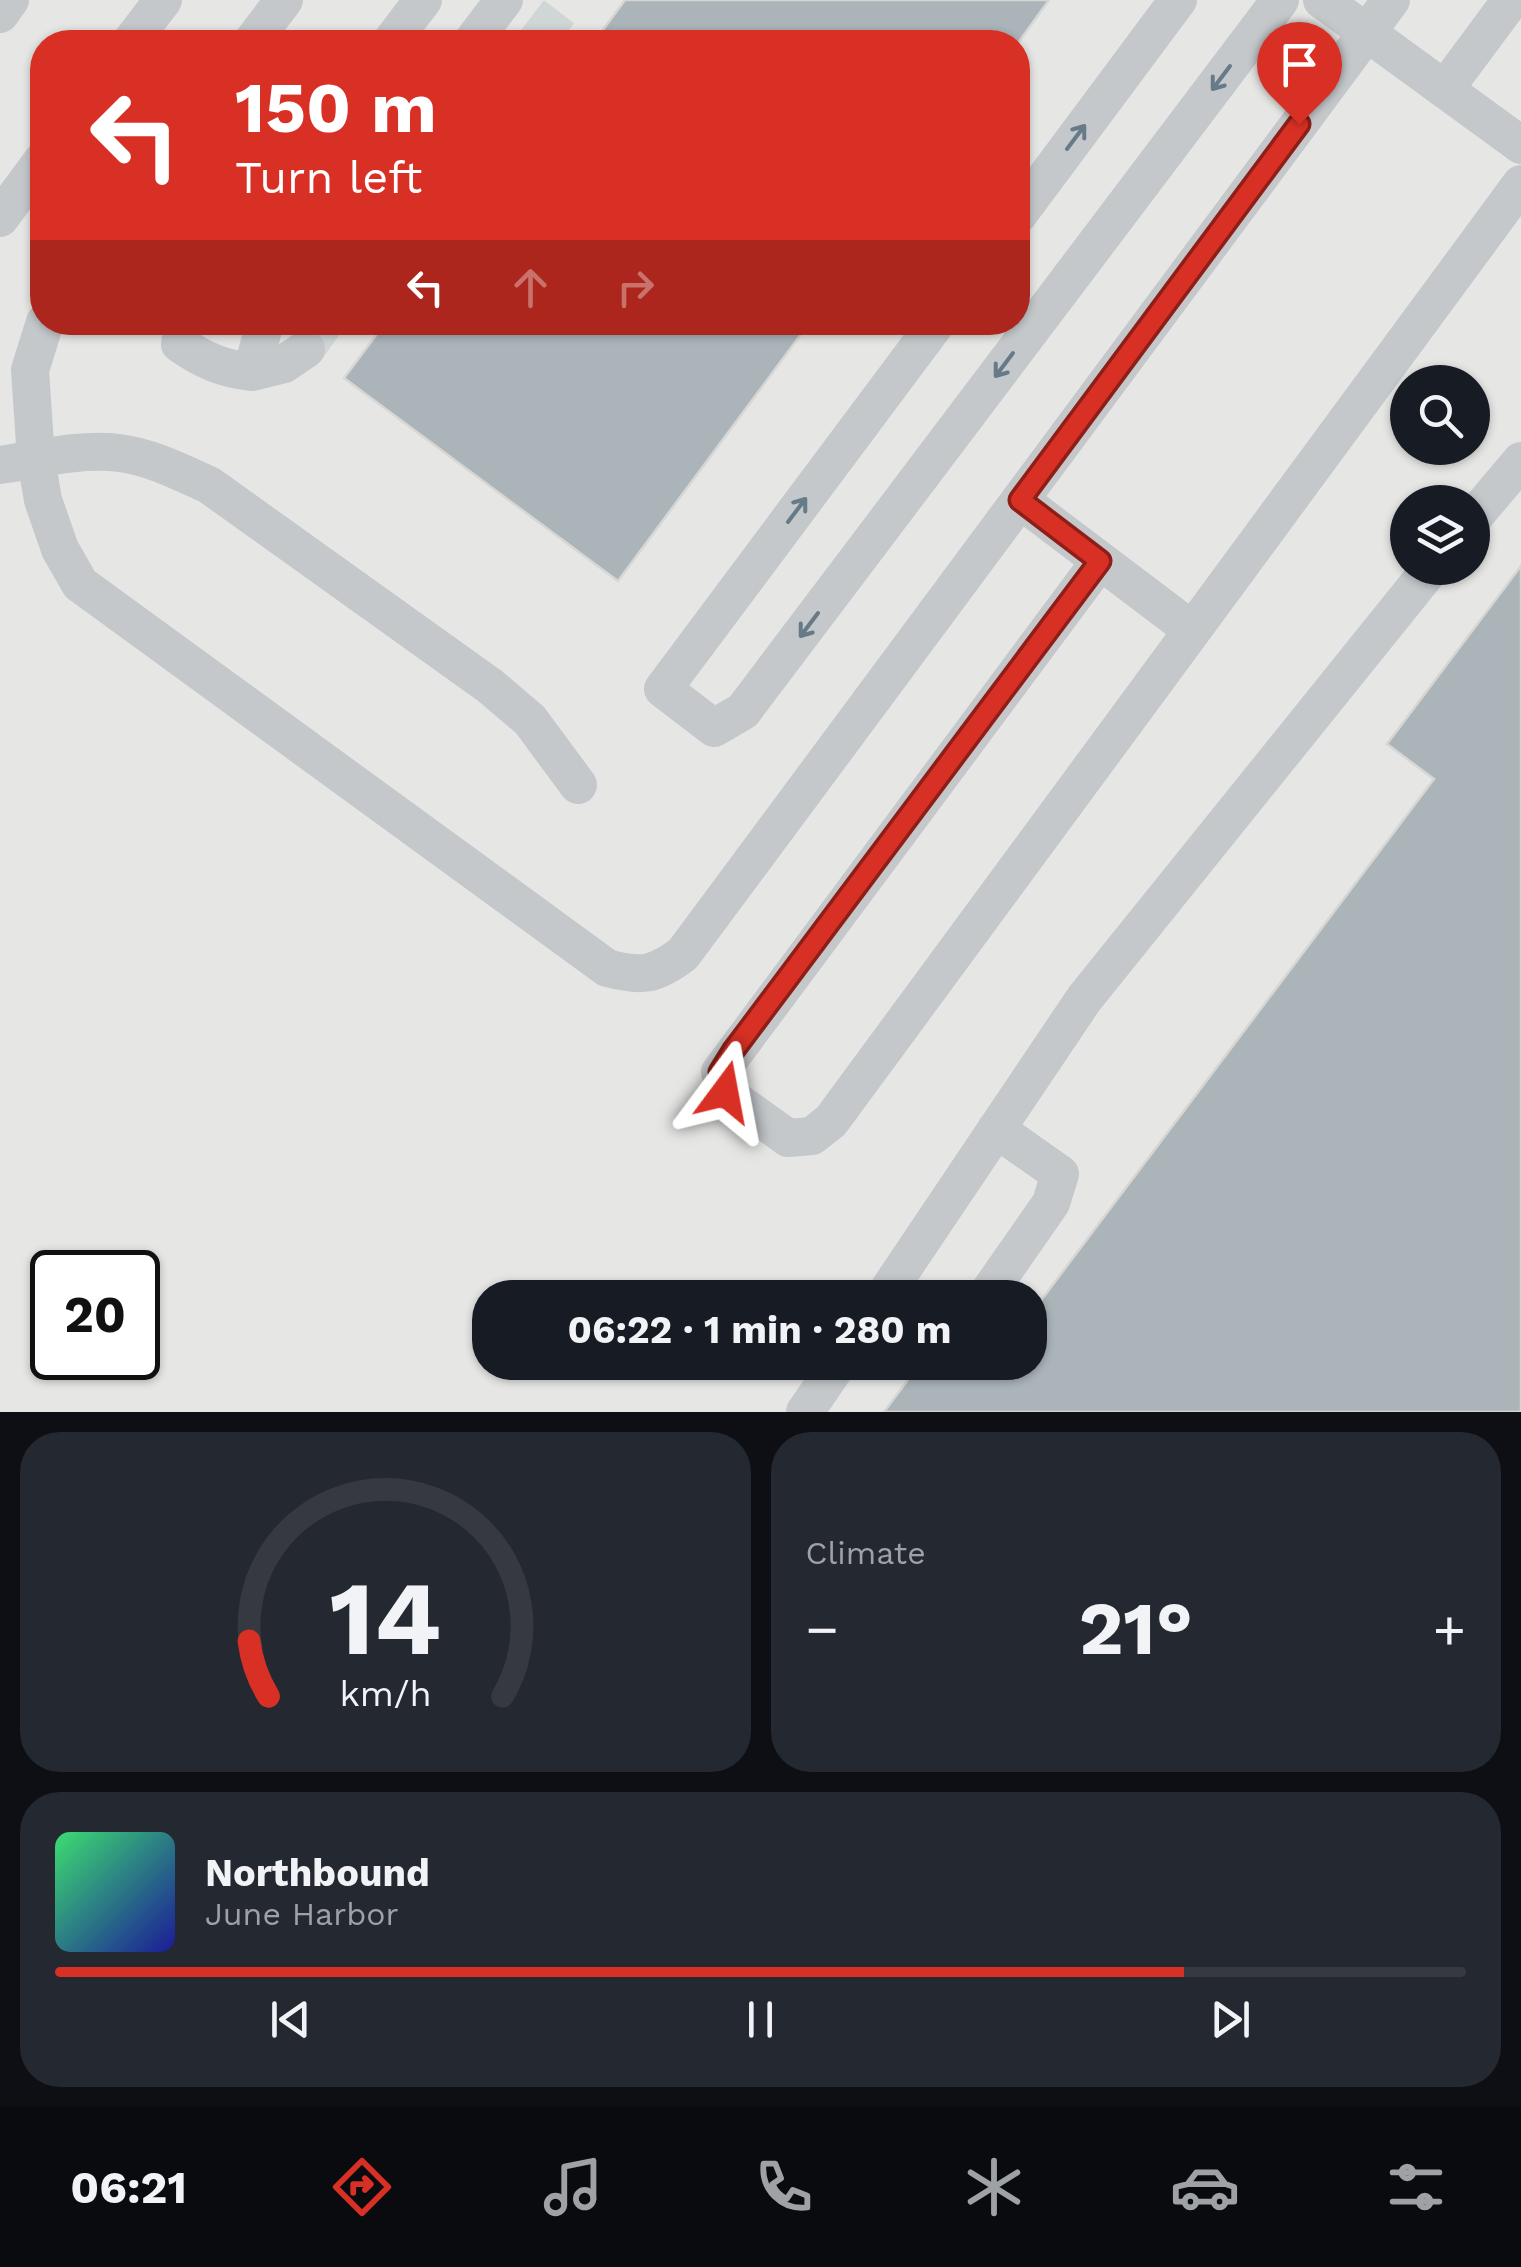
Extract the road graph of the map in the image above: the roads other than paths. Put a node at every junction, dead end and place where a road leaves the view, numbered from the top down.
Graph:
1 (10, 0) edge
2 (163, 0) edge
3 (284, 0) edge
4 (423, 0) edge
5 (504, 0) edge
6 (1178, 0) edge
7 (1280, 0) edge
8 (1322, 0) edge
9 (1391, 0) edge
10 (1511, 0) edge
11 (0, 14) edge
12 (140, 30) edge
13 (261, 30) edge
14 (400, 30) edge
15 (481, 30) edge
16 (1368, 31) junction
17 (1445, 88) junction
18 (1521, 145) edge
19 (30, 177) edge
20 (1521, 184) edge
21 (1030, 199) edge
22 (0, 218) edge
23 (1030, 332) edge
24 (41, 335) edge
25 (181, 335) edge
26 (261, 335) edge
27 (927, 335) edge
28 (1028, 335) edge
29 (306, 349) tunnel mouth
30 (252, 372) junction
31 (1521, 461) edge
32 (18, 462) edge
33 (1490, 498) edge
34 (1020, 500) junction
35 (1100, 561) junction
36 (1418, 585) edge
37 (1192, 630) junction
38 (578, 785) dead end
39 (996, 1130) junction
40 (894, 1280) edge
41 (997, 1280) edge
42 (827, 1380) edge
43 (806, 1412) edge

1 - 11 lane
2 - 12 lane
3 - 13 lane
4 - 14 lane
5 - 15 lane
21 -> 6 lane
7 -> 23 lane
8 - 16 lane
9 - 16 lane
10 - 17 lane
16 - 17 lane
16 - 34 lane
17 - 18 lane
19 - 22 lane
20 - 37 lane
24 - 32 lane
25 - 30 lane
26 - 30 lane
28 -> 27 lane
29 - 30 lane
31 - 33 lane
32 - 34 lane
32 - 38 lane
34 - 35 lane
35 - 37 lane
35 - 37 lane
36 - 39 lane
39 - 40 lane
39 - 41 lane
42 - 43 lane

